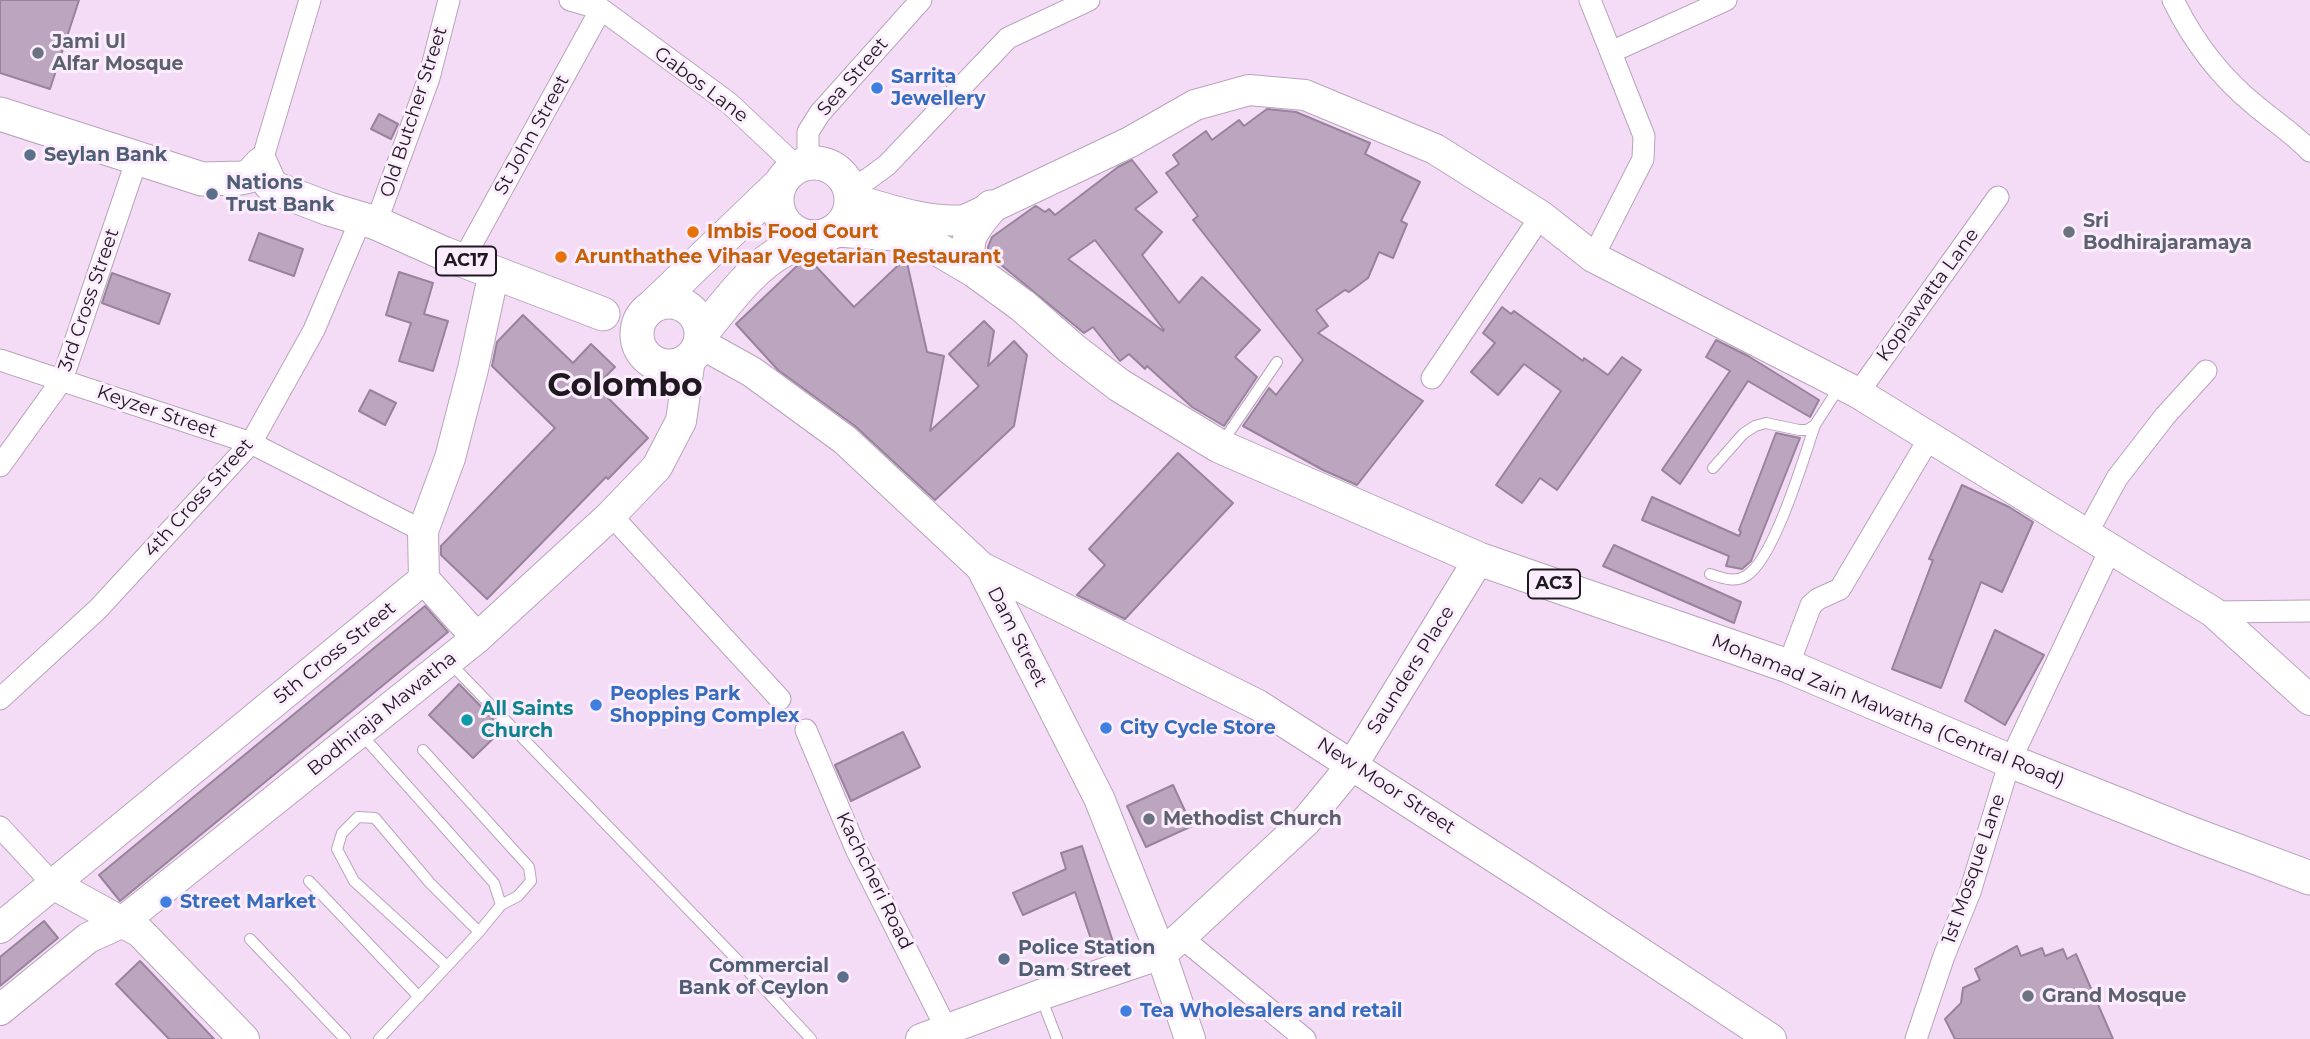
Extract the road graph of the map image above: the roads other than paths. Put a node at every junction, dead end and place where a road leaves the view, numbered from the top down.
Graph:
1 (310, 0) edge
2 (449, 0) edge
3 (570, 0) edge
4 (921, 0) edge
5 (1089, 0) edge
6 (1590, 0) edge
7 (1726, 0) edge
8 (2174, 0) edge
9 (601, 9) junction
10 (1611, 51) junction
11 (0, 114) edge
12 (2310, 151) edge
13 (137, 159) junction
14 (261, 164) junction
15 (795, 171) junction
16 (202, 179) junction
17 (849, 193) junction
18 (1998, 197) dead end
19 (991, 207) junction
20 (329, 209) junction
21 (1541, 216) junction
22 (369, 221) junction
23 (827, 234) junction
24 (1593, 257) junction
25 (463, 260) junction
26 (975, 271) junction
27 (494, 272) junction
28 (644, 319) junction
29 (697, 346) junction
30 (0, 360) edge
31 (1277, 362) dead end
32 (2206, 371) dead end
33 (1432, 378) dead end
34 (61, 380) junction
35 (1850, 388) junction
36 (1815, 425) junction
37 (1930, 437) junction
38 (251, 443) junction
39 (1219, 446) junction
40 (0, 466) edge
41 (1713, 468) dead end
42 (611, 515) junction
43 (423, 531) junction
44 (2098, 542) junction
45 (1479, 559) junction
46 (981, 567) junction
47 (1710, 574) dead end
48 (425, 579) junction
49 (2310, 611) edge
50 (2213, 612) junction
51 (477, 638) junction
52 (448, 661) junction
53 (1788, 666) junction
54 (0, 699) edge
55 (779, 699) dead end
56 (2310, 700) edge
57 (806, 730) dead end
58 (359, 732) junction
59 (423, 750) dead end
60 (2010, 761) junction
61 (1353, 764) junction
62 (0, 827) edge
63 (2310, 878) edge
64 (309, 881) dead end
65 (53, 884) junction
66 (501, 905) junction
67 (121, 923) junction
68 (0, 928) edge
69 (479, 932) junction
70 (250, 939) dead end
71 (1171, 945) junction
72 (447, 966) junction
73 (1040, 995) junction
74 (419, 997) junction
75 (0, 1010) edge
76 (934, 1035) edge
77 (244, 1039) edge
78 (345, 1039) edge
79 (379, 1039) edge
80 (811, 1039) edge
81 (1057, 1039) edge
82 (1189, 1039) edge
83 (1305, 1039) edge
84 (1771, 1039) edge
85 (1916, 1039) edge

1 - 14 street
2 - 22 street, Old Butcher Street
3 - 9 street
4 - 15 street, Sea Street
5 - 17 street
6 - 10 street
7 - 10 street
8 - 12 street
9 - 15 street, Gabos Lane
9 - 25 street, St John Street
10 - 24 street
11 - 13 main road, AC17
13 - 16 main road, AC17
13 - 34 street, 3rd Cross Street
14 - 16 main road, AC17
14 - 20 main road, AC17
15 - 17 main road
15 - 23 main road
15 - 28 main road
16 - 20 main road, AC17
17 - 19 main road
17 - 23 main road
18 - 35 street, Kopiawatta Lane
19 - 21 main road
19 - 26 main road
20 - 22 main road, AC17
21 - 24 main road
21 - 33 street
22 - 25 main road, AC17
22 - 38 street, 4th Cross Street
23 - 26 main road, Mohamad Zain Mawatha (Central Road) / AC3
23 - 29 main road
24 - 35 main road
25 - 27 main road, AC17
26 - 39 main road, Mohamad Zain Mawatha (Central Road) / AC3
27 - 28 main road, AC17
27 - 43 main road
28 - 29 main road
28 - 29 main road
29 - 42 main road, Bodhiraja Mawatha
29 - 46 main road, Dam Street
30 - 34 street, Keyzer Street
31 - 39 lane
32 - 44 street, 1st Mosque Lane
34 - 38 street, Keyzer Street
34 - 40 street, 3rd Cross Street
35 - 36 lane
35 - 37 main road
36 - 41 lane
36 - 47 lane
37 - 44 main road
37 - 53 street
38 - 43 street, Keyzer Street
38 - 54 street, 4th Cross Street
39 - 45 main road, Mohamad Zain Mawatha (Central Road) / AC3
42 - 51 main road, Bodhiraja Mawatha
42 - 55 street
43 - 48 main road
44 - 50 main road
44 - 60 street, 1st Mosque Lane
45 - 53 main road, Mohamad Zain Mawatha (Central Road) / AC3
45 - 61 main road, Saunders Place
46 - 61 main road, New Moor Street
46 - 71 main road, Dam Street
48 - 51 main road
48 - 65 main road, 5th Cross Street
49 - 50 street
50 - 56 main road
51 - 52 main road, Bodhiraja Mawatha
52 - 58 main road, Bodhiraja Mawatha
52 - 80 lane
53 - 60 main road, Mohamad Zain Mawatha (Central Road) / AC3
57 - 76 street, Kachcheri Road
58 - 66 lane
58 - 67 main road, Bodhiraja Mawatha
59 - 66 lane
60 - 63 main road, Mohamad Zain Mawatha (Central Road) / AC3
60 - 85 street, 1st Mosque Lane
61 - 71 main road, Saunders Place
61 - 84 main road, New Moor Street
62 - 65 street
64 - 74 lane
65 - 67 main road
65 - 68 main road, 5th Cross Street
66 - 69 lane
67 - 75 main road, Bodhiraja Mawatha
67 - 77 main road
69 - 72 lane
69 - 72 lane
70 - 78 lane
71 - 73 main road, Saunders Place
71 - 82 main road, Dam Street
71 - 83 street
72 - 74 lane
73 - 76 main road, Saunders Place
73 - 81 lane
74 - 79 lane

